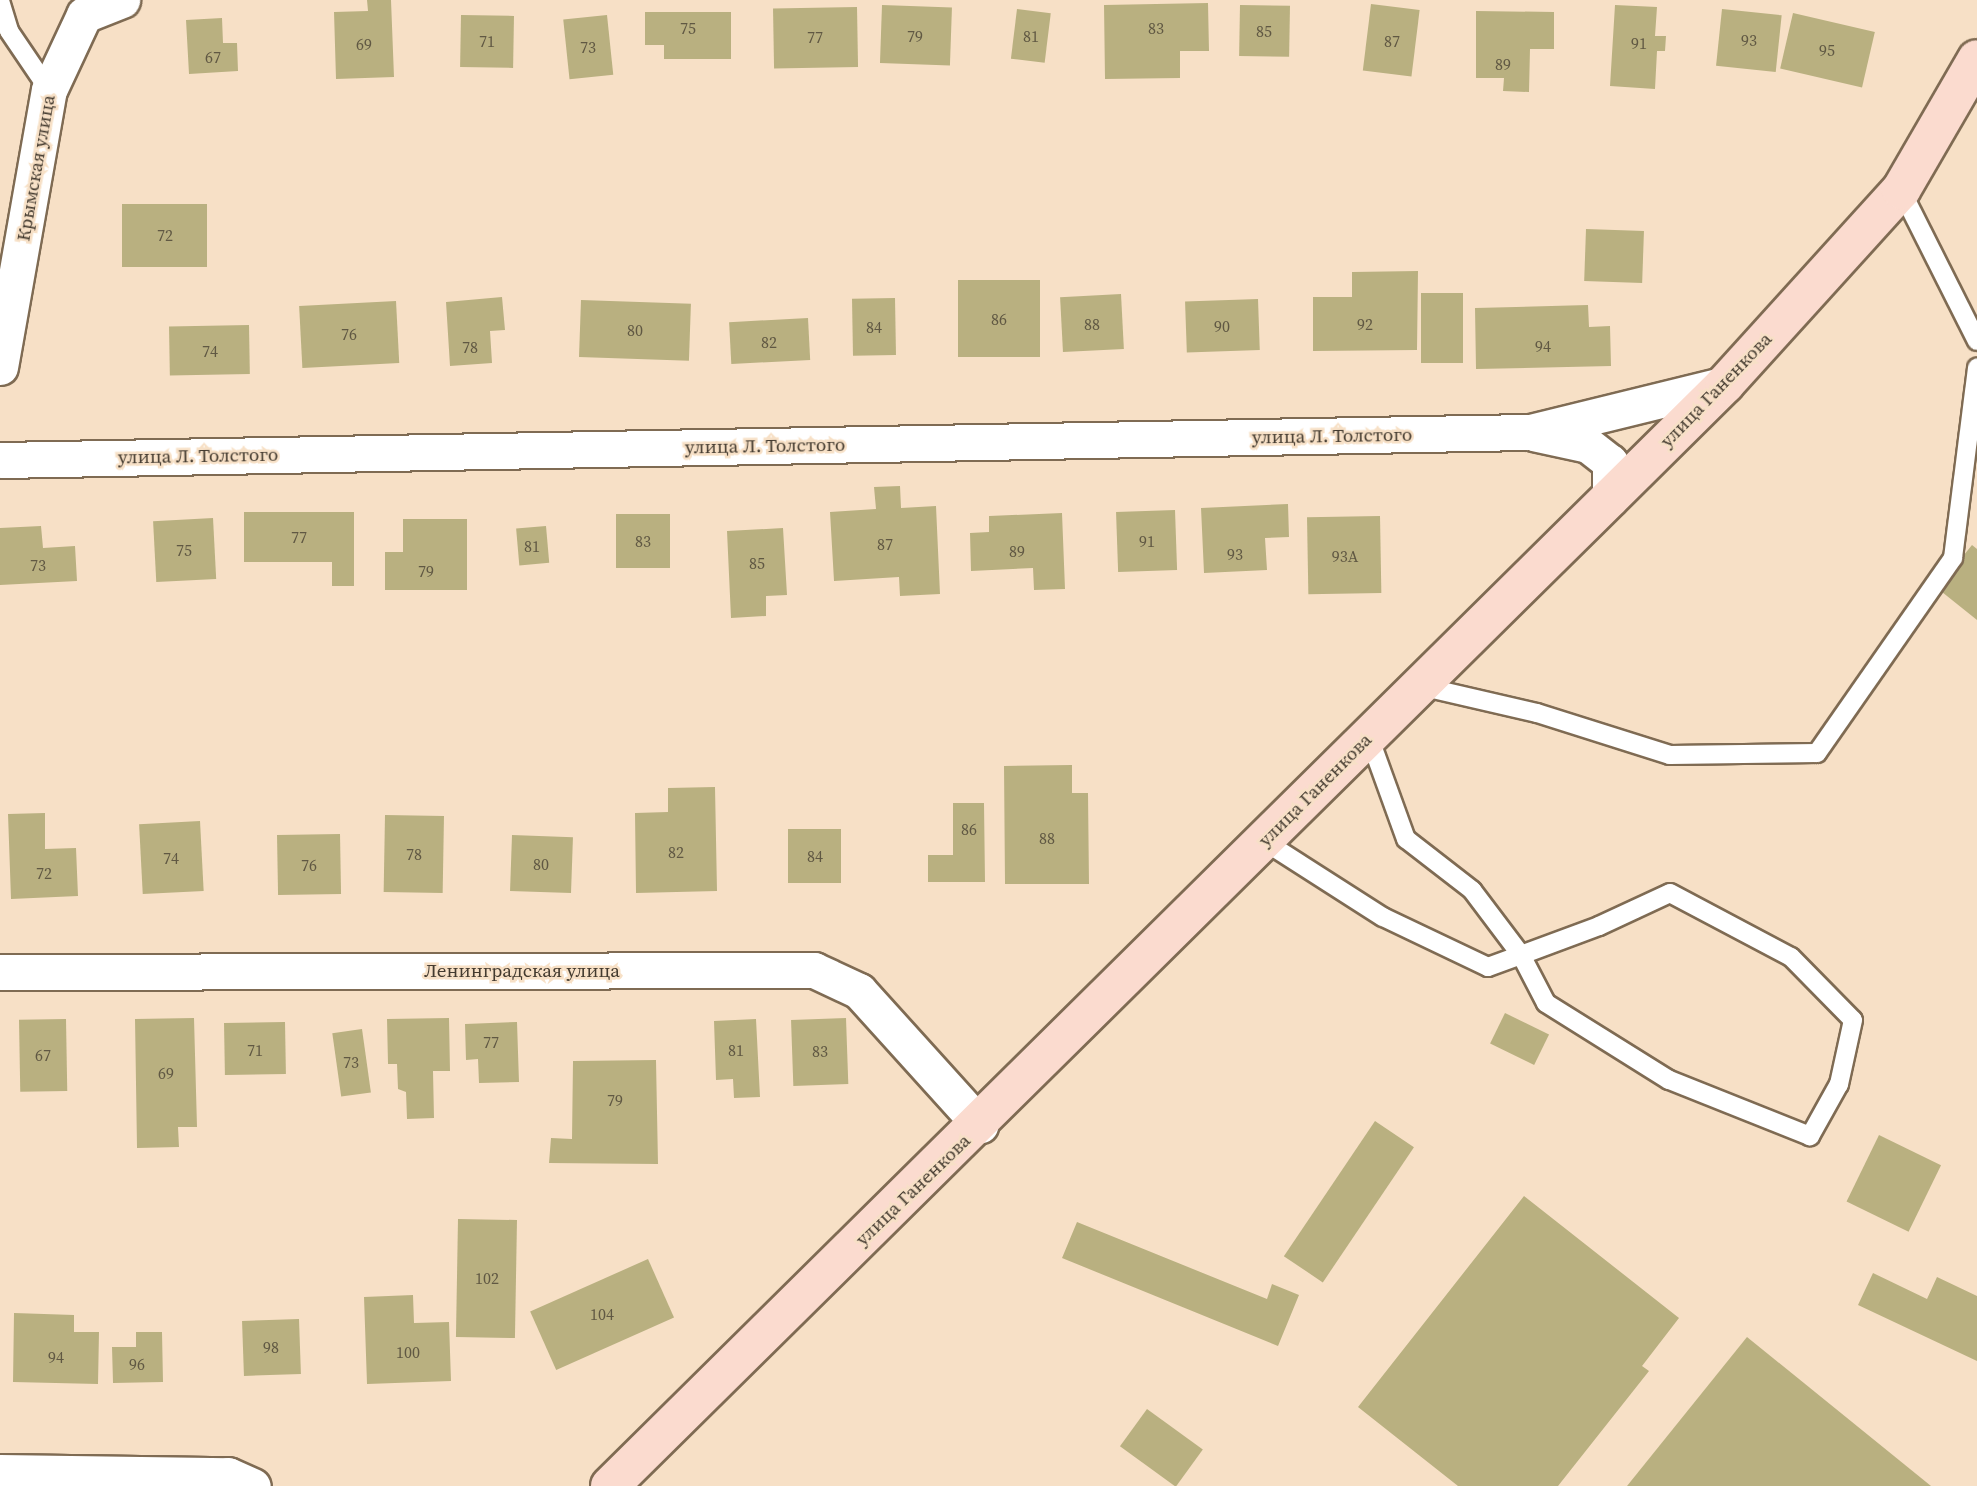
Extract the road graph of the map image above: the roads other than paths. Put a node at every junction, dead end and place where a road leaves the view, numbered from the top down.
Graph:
1 (122, 0) edge
2 (0, 1) edge
3 (1977, 59) edge
4 (49, 90) junction
5 (1901, 190) junction
6 (1977, 341) edge
7 (0, 367) edge
8 (1977, 368) edge
9 (1725, 384) junction
10 (1530, 432) junction
11 (0, 460) edge
12 (1610, 499) junction
13 (1420, 686) junction
14 (1369, 737) junction
15 (1264, 841) junction
16 (1521, 955) junction
17 (0, 972) edge
18 (980, 1125) junction
19 (0, 1472) edge
20 (253, 1486) edge
21 (610, 1486) edge

1 - 4 street, Крымская улица
2 - 4 lane
3 - 5 street, улица Ганенкова
4 - 7 street, Крымская улица
5 - 6 lane
5 - 9 street, улица Ганенкова
8 - 13 lane
9 - 10 street, улица Л. Толстого
9 - 12 street, улица Ганенкова
10 - 11 street, улица Л. Толстого
10 - 12 street, улица Л. Толстого
12 - 13 street, улица Ганенкова
13 - 14 street, улица Ганенкова
14 - 15 street, улица Ганенкова
14 - 16 lane
15 - 16 lane
15 - 18 street, улица Ганенкова
16 - 16 lane
17 - 18 street, Ленинградская улица
18 - 21 street, улица Ганенкова
19 - 20 street

